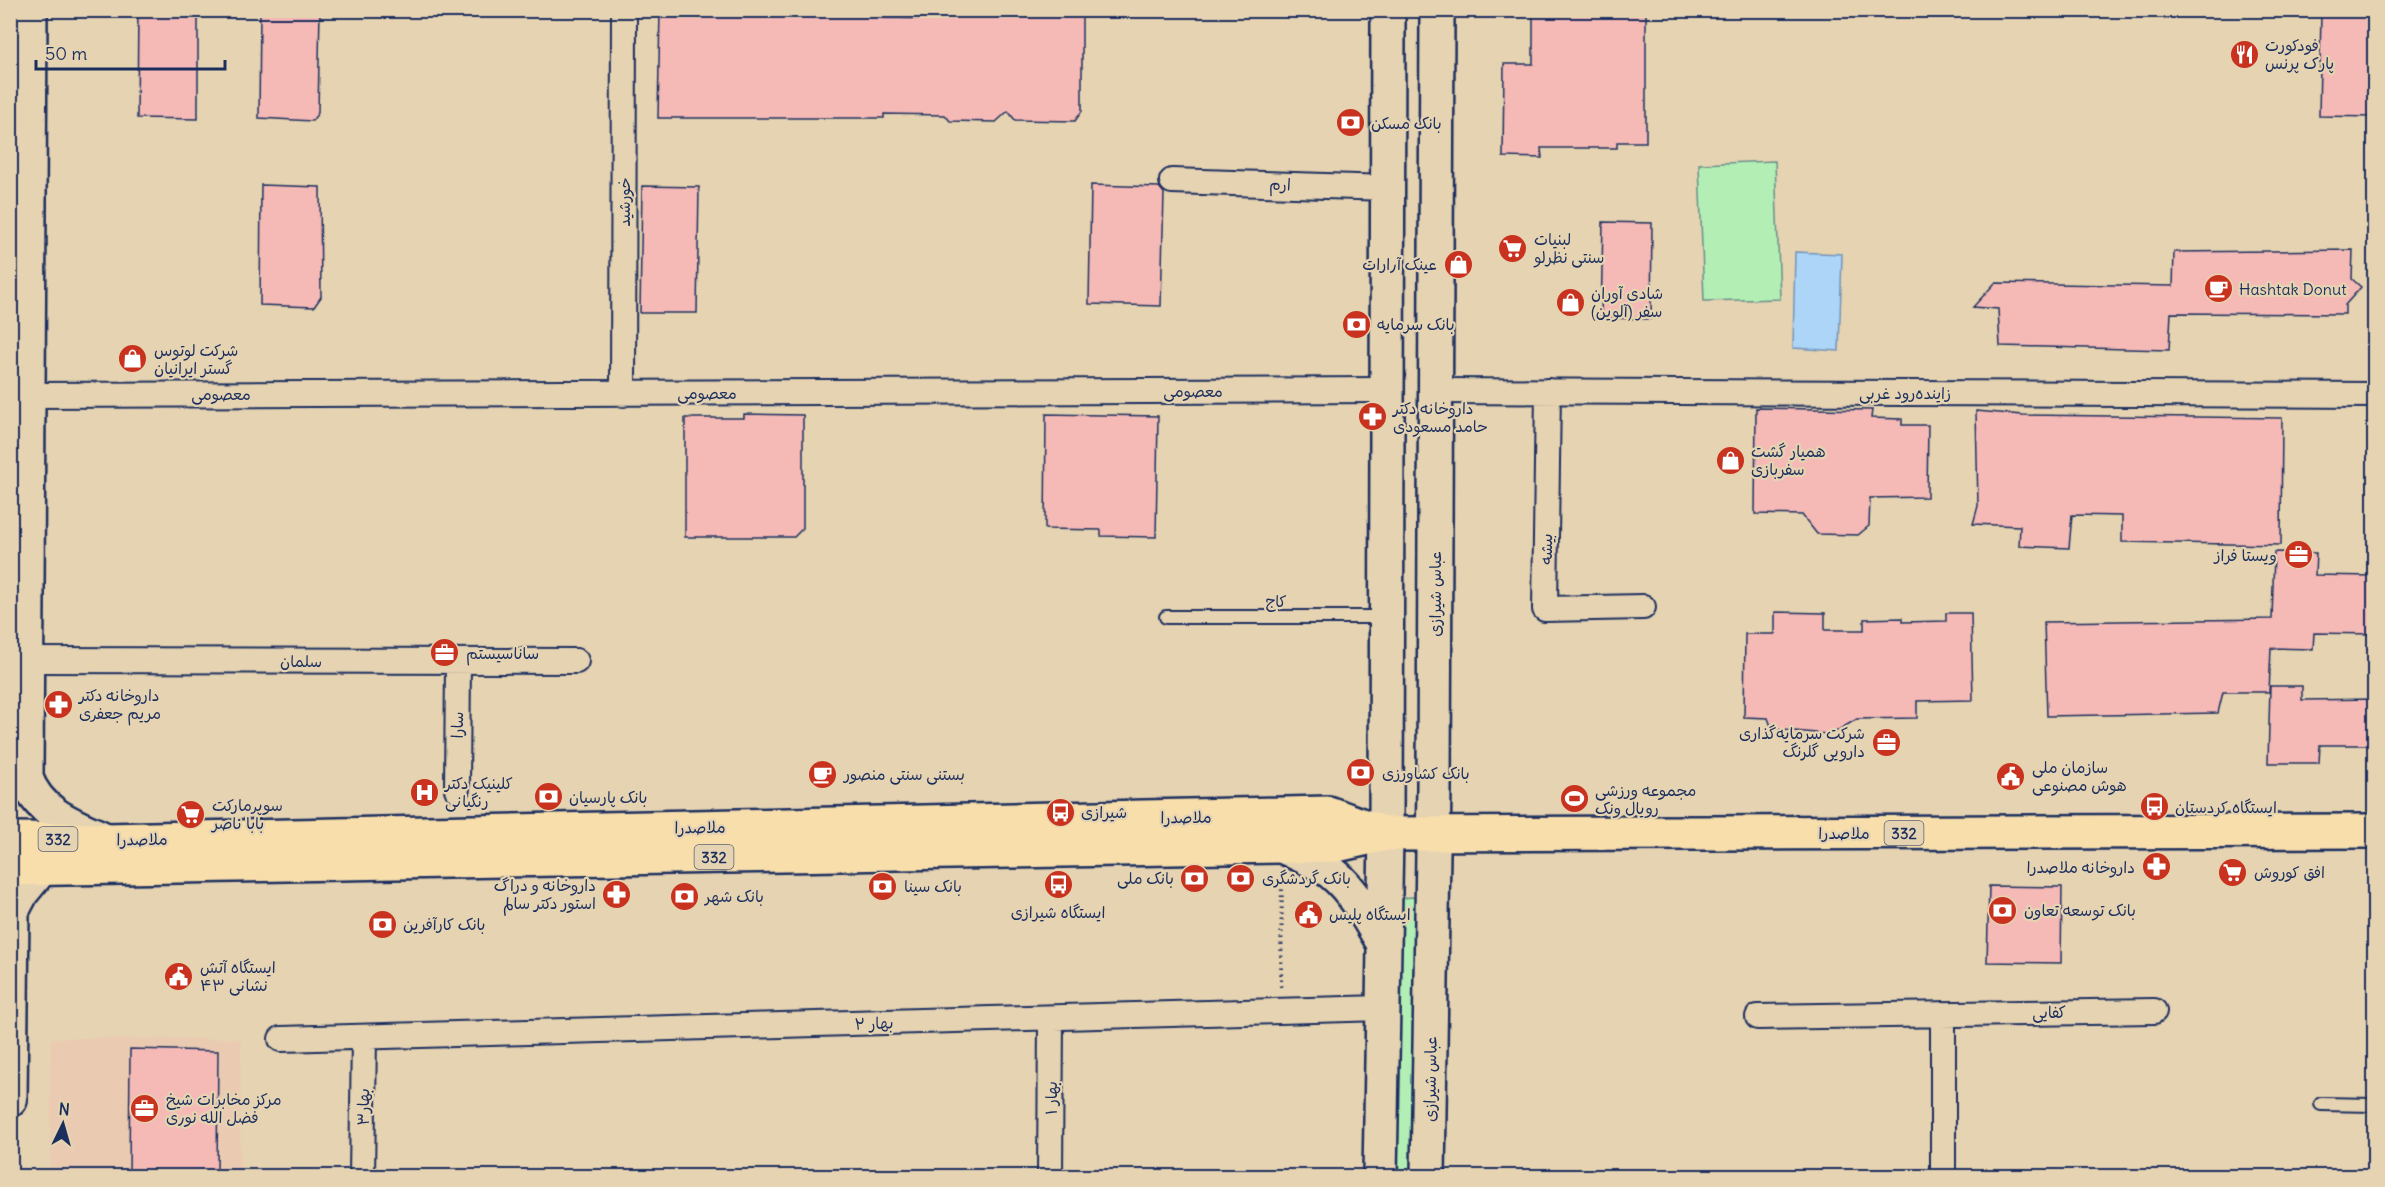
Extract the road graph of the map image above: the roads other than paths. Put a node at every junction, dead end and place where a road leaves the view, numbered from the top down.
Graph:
1 (30, 10) edge
2 (624, 10) edge
3 (1388, 10) edge
4 (1437, 10) edge
5 (1172, 181) dead end
6 (1388, 188) junction
7 (1387, 390) junction
8 (1436, 391) junction
9 (1548, 391) junction
10 (623, 394) junction
11 (26, 395) junction
12 (2374, 395) edge
13 (18, 546) edge
14 (1643, 607) dead end
15 (1386, 616) junction
16 (1166, 617) dead end
17 (26, 660) junction
18 (458, 661) junction
19 (576, 661) dead end
20 (457, 789) dead end
21 (10, 808) edge
22 (44, 808) junction
23 (2374, 831) edge
24 (1386, 834) junction
25 (1434, 834) junction
26 (10, 839) edge
27 (105, 840) junction
28 (1282, 846) junction
29 (21, 881) edge
30 (1432, 891) junction
31 (1385, 895) junction
32 (1384, 944) junction
33 (1383, 1008) junction
34 (2154, 1011) dead end
35 (1943, 1014) junction
36 (1758, 1017) dead end
37 (1052, 1019) junction
38 (364, 1037) junction
39 (280, 1039) dead end
40 (10, 1100) edge
41 (2321, 1104) dead end
42 (2374, 1105) edge
43 (362, 1176) edge
44 (1050, 1176) edge
45 (1380, 1176) edge
46 (1428, 1176) edge
47 (1943, 1176) edge

1 - 11 main road
2 - 10 street, خورشید
3 - 6 main road
4 - 8 main road, عباس شیرازی
5 - 6 street, ارم
6 - 7 main road
7 - 10 street, معصومی
7 - 15 main road
8 - 9 street, زاینده‌رود غربی
8 - 25 main road, عباس شیرازی
9 - 12 street, زاینده‌رود غربی
9 - 14 street, بیشه
10 - 11 street, معصومی
11 - 13 main road
13 - 17 main road
15 - 16 lane, کاج
15 - 24 main road
17 - 18 street, سلمان
17 - 22 main road
18 - 19 street, سلمان
18 - 20 street, سارا
21 - 22 main road
22 - 27 main road
23 - 25 main road, ملاصدرا / 332
24 - 25 main road, ملاصدرا / 332
24 - 27 main road, ملاصدرا / 332
24 - 28 main road, ملاصدرا / 332
24 - 31 main road
25 - 30 main road, عباس شیرازی
26 - 27 main road, ملاصدرا / 332
28 - 29 main road, ملاصدرا / 332
28 - 32 main road
29 - 40 main road
30 - 31 main road
30 - 46 main road, عباس شیرازی
31 - 32 main road
32 - 33 main road
33 - 37 street, بهار ۲
33 - 45 main road
34 - 35 street, کفایی
35 - 36 street, کفایی
35 - 47 street
37 - 38 street, بهار ۲
37 - 44 street, بهار ۱
38 - 39 street, بهار ۲
38 - 43 street, بهار۳
41 - 42 lane

